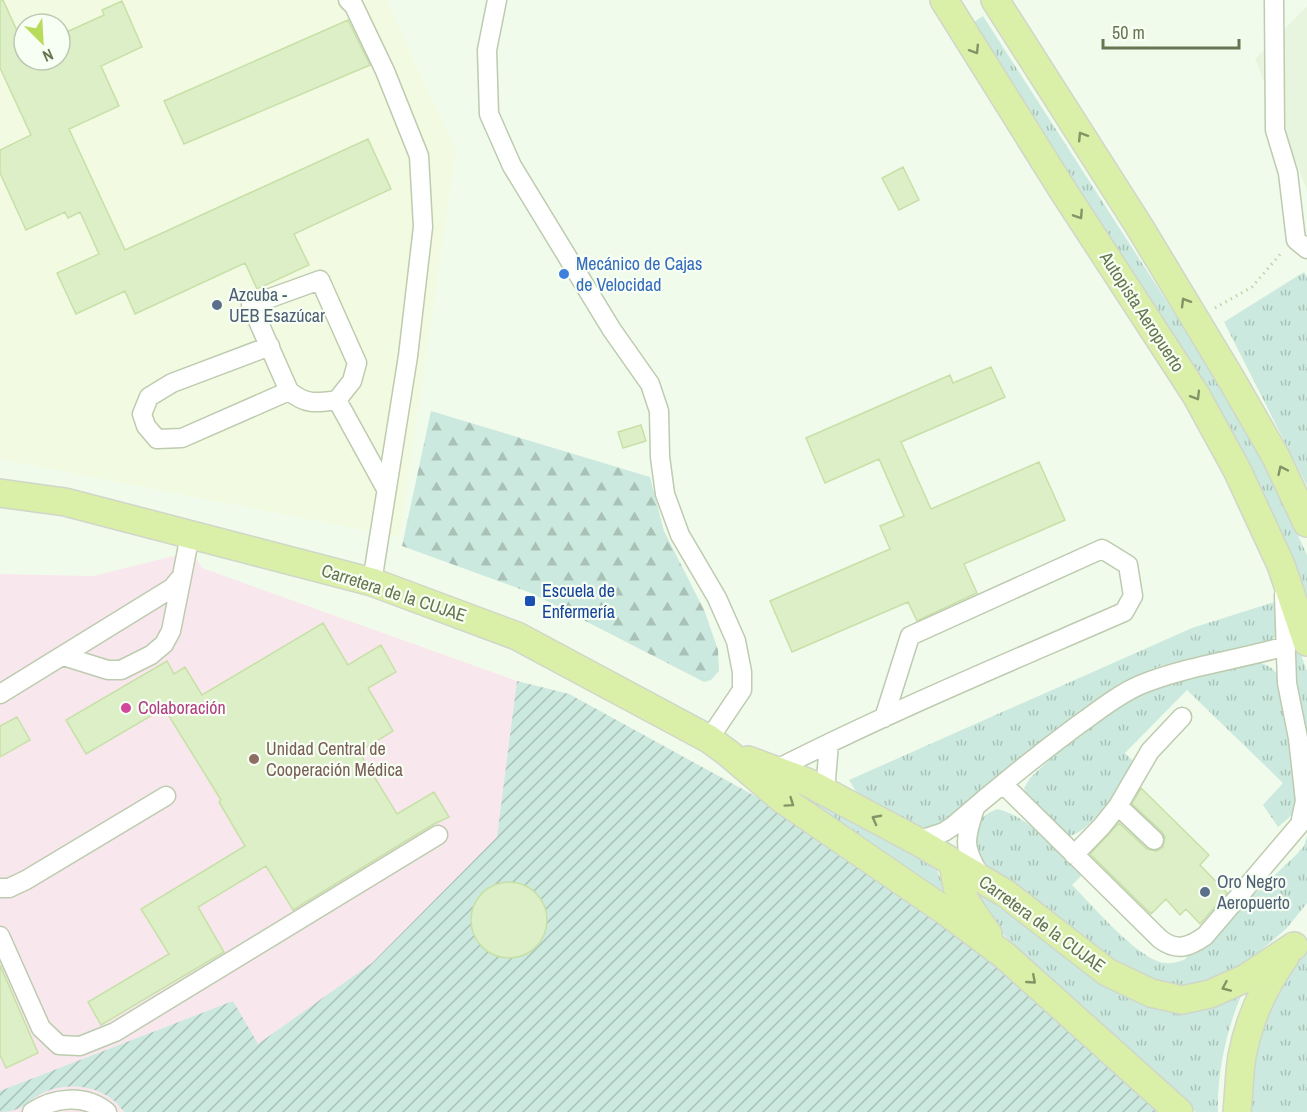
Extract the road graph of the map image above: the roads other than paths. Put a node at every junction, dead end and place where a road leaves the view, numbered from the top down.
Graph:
1 (348, 0) edge
2 (497, 0) edge
3 (944, 0) edge
4 (995, 0) edge
5 (1274, 0) edge
6 (1302, 244) edge
7 (270, 346) junction
8 (289, 391) junction
9 (337, 400) junction
10 (386, 489) junction
11 (0, 493) edge
12 (1307, 523) edge
13 (190, 535) junction
14 (182, 576) junction
15 (372, 582) junction
16 (1297, 644) edge
17 (63, 656) junction
18 (0, 694) edge
19 (1182, 717) dead end
20 (884, 718) junction
21 (829, 742) junction
22 (719, 746) junction
23 (775, 770) junction
24 (1004, 783) junction
25 (825, 792) junction
26 (166, 796) dead end
27 (976, 806) junction
28 (1118, 806) junction
29 (438, 835) dead end
30 (1154, 840) dead end
31 (917, 841) junction
32 (1074, 855) junction
33 (953, 863) junction
34 (982, 879) junction
35 (0, 888) edge
36 (0, 936) edge
37 (1300, 940) edge
38 (1004, 955) junction
39 (32, 1112) edge
40 (106, 1112) edge
41 (1179, 1112) edge
42 (1237, 1112) edge

1 - 10 lane
2 - 22 lane
3 -> 16 highway, Autopista Aeropuerto
12 -> 4 highway
5 - 6 lane
7 - 8 lane
7 - 8 lane
7 - 9 lane
8 - 9 lane
9 - 10 lane
10 - 15 lane
11 - 13 highway, Carretera de la CUJAE
13 - 14 lane
13 - 15 highway, Carretera de la CUJAE
14 - 17 lane
14 - 17 lane
15 - 22 highway, Carretera de la CUJAE
16 - 24 lane
16 - 32 lane
17 - 18 lane
19 - 28 lane
20 - 20 lane
20 - 21 lane
21 - 23 lane
21 - 25 lane
22 - 23 highway, Carretera de la CUJAE
22 -> 38 highway, Carretera de la CUJAE
23 - 25 highway, Carretera de la CUJAE
24 - 27 lane
24 - 32 lane
31 -> 25 highway, Carretera de la CUJAE
26 - 35 lane
27 - 31 lane
27 - 33 lane
27 - 34 lane
28 - 30 lane
28 - 32 lane
29 - 36 lane
31 - 33 highway, Carretera de la CUJAE
33 - 34 highway, Carretera de la CUJAE
33 - 38 highway
37 -> 34 highway, Carretera de la CUJAE
37 - 42 highway
38 -> 41 highway, Carretera de la CUJAE
39 - 40 lane

